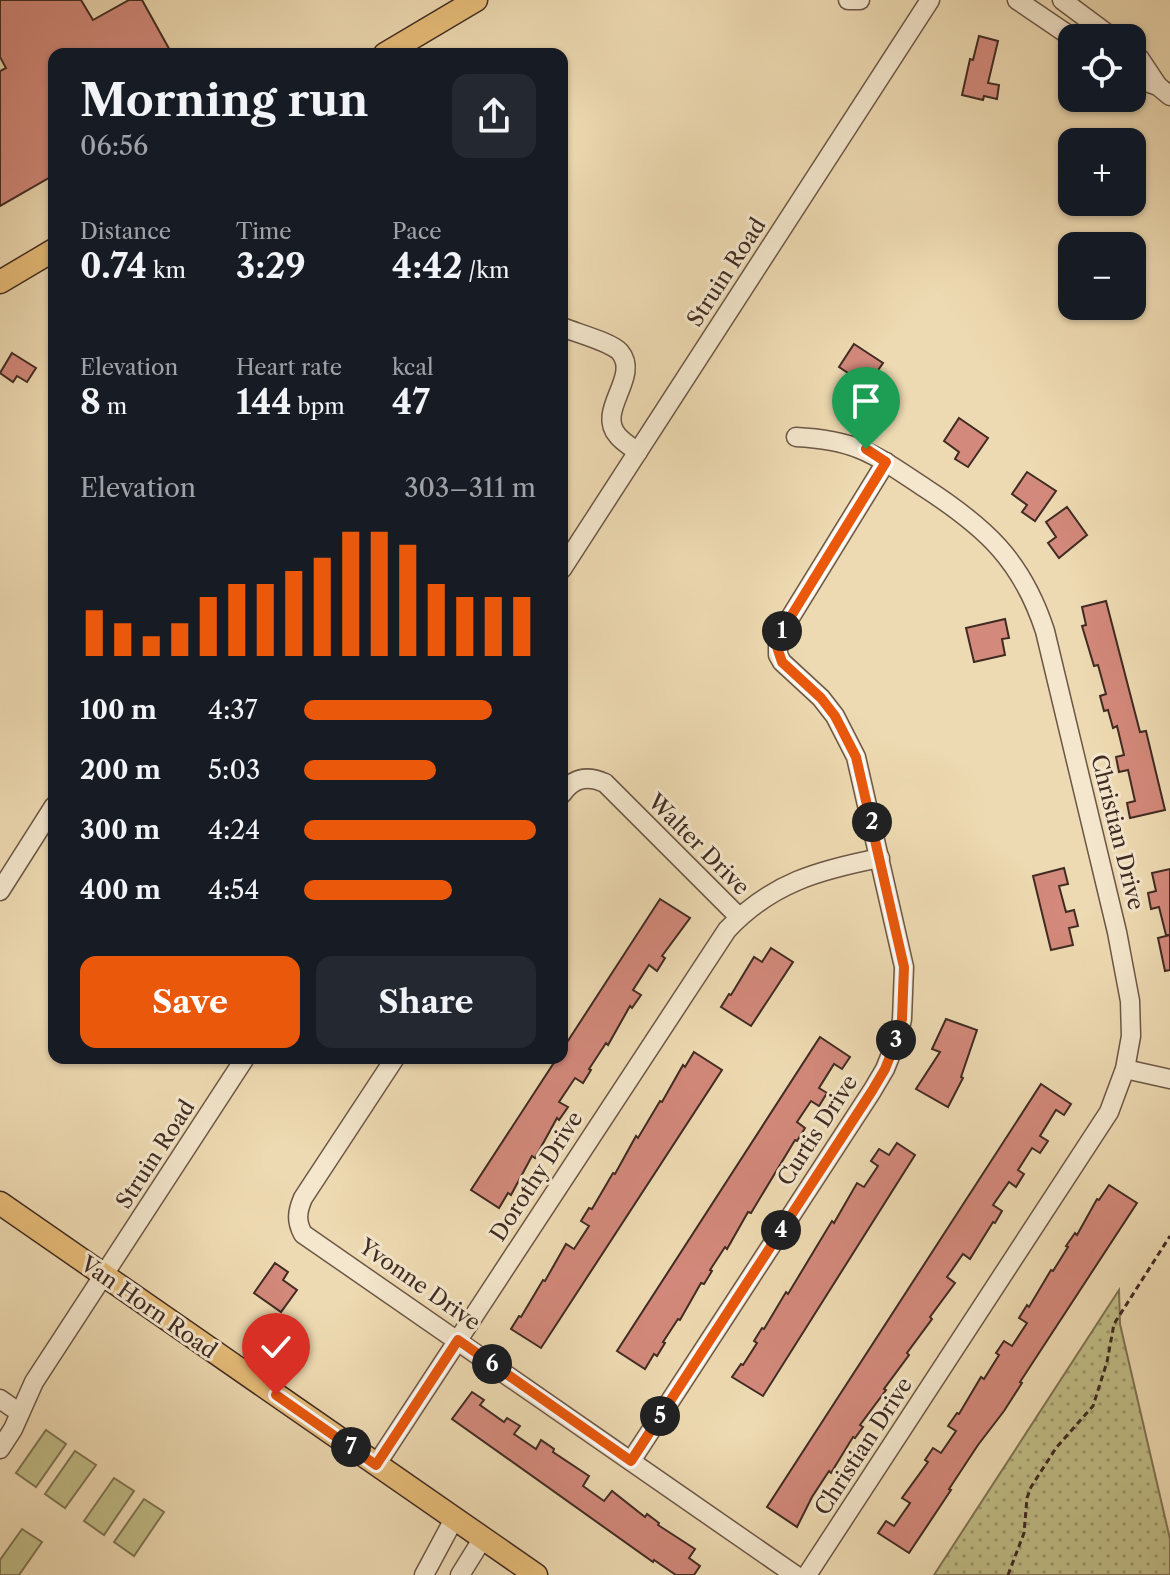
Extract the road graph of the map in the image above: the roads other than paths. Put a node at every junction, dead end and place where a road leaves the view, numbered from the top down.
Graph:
1 (476, 0) edge
2 (848, 0) edge
3 (860, 0) edge
4 (930, 0) edge
5 (1017, 0) edge
6 (1062, 0) edge
7 (1094, 24) edge
8 (1058, 28) edge
9 (395, 48) edge
10 (1146, 67) edge
11 (1164, 91) edge
12 (48, 254) edge
13 (0, 282) edge
14 (568, 329) edge
15 (796, 437) dead end
16 (638, 452) junction
17 (886, 462) junction
18 (568, 537) edge
19 (579, 543) junction
20 (568, 560) edge
21 (569, 788) edge
22 (48, 815) edge
23 (880, 858) junction
24 (0, 891) edge
25 (739, 917) junction
26 (241, 1064) edge
27 (391, 1064) edge
28 (1125, 1069) junction
29 (1170, 1079) edge
30 (0, 1203) edge
31 (105, 1276) junction
32 (458, 1340) junction
33 (0, 1399) edge
34 (20, 1413) junction
35 (0, 1449) edge
36 (631, 1461) junction
37 (376, 1465) junction
38 (454, 1519) junction
39 (483, 1538) junction
40 (424, 1575) edge
41 (460, 1575) edge
42 (536, 1575) edge
43 (795, 1575) edge
44 (807, 1575) edge

1 - 9 main road
2 - 3 street
4 - 16 street, Struin Road
5 - 8 street
6 - 7 street
10 - 11 street
12 - 13 main road
14 - 16 street
15 - 17 street, Christian Drive
16 - 19 street, Struin Road
17 - 23 street, Curtis Drive
17 - 28 street, Christian Drive
18 - 19 street
19 - 20 street, Struin Road
21 - 25 street, Walter Drive
22 - 24 street
23 - 25 street, Walter Drive
23 - 36 street, Curtis Drive
25 - 32 street, Dorothy Drive
26 - 31 street, Struin Road
27 - 32 street, Yvonne Drive
28 - 29 street
28 - 44 street, Christian Drive
30 - 31 main road, Van Horn Road
31 - 34 street, Struin Road
31 - 37 main road, Van Horn Road
32 - 36 street, Yvonne Drive
32 - 37 street, Dorothy Drive
33 - 34 street
34 - 35 street, Struin Road
36 - 43 street, Yvonne Drive
37 - 38 main road, Van Horn Road
38 - 39 main road, Van Horn Road
38 - 40 street
39 - 41 street
39 - 42 main road, Van Horn Road

